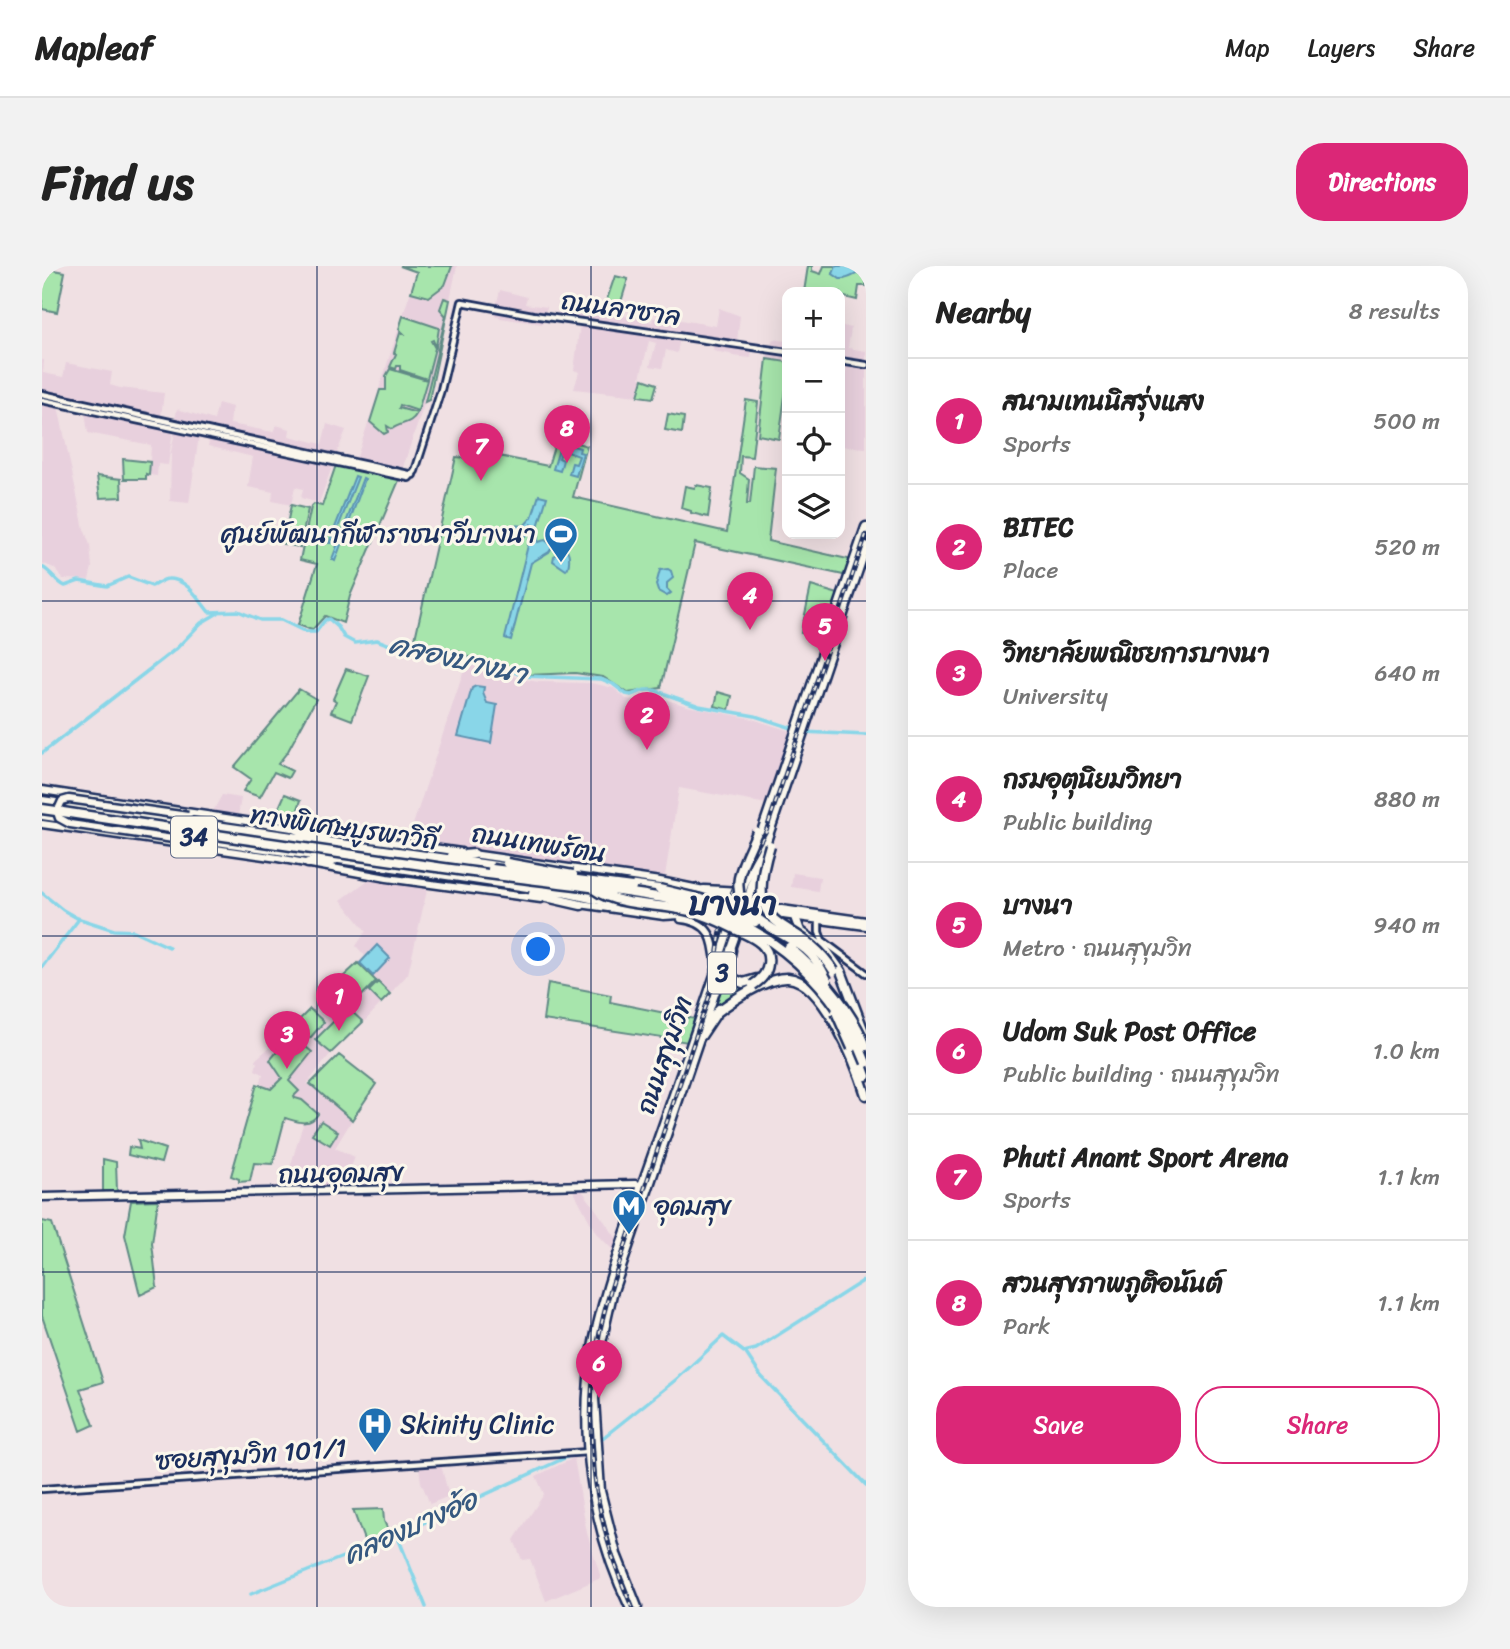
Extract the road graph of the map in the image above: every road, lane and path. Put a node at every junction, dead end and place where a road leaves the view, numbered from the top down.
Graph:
1 (782, 351) edge
2 (845, 362) edge
3 (866, 365) edge
4 (42, 397) edge
5 (866, 527) edge
6 (866, 547) edge
7 (803, 722) junction
8 (797, 740) junction
9 (42, 790) edge
10 (771, 802) junction
11 (42, 805) edge
12 (42, 815) edge
13 (775, 815) junction
14 (231, 819) junction
15 (42, 824) edge
16 (297, 828) junction
17 (338, 844) junction
18 (213, 849) junction
19 (474, 854) junction
20 (456, 855) junction
21 (431, 856) junction
22 (346, 860) junction
23 (308, 863) junction
24 (516, 875) junction
25 (610, 875) junction
26 (579, 877) junction
27 (474, 880) junction
28 (502, 885) junction
29 (685, 886) junction
30 (704, 890) junction
31 (746, 893) junction
32 (582, 905) junction
33 (742, 906) junction
34 (757, 909) junction
35 (769, 911) junction
36 (664, 916) junction
37 (682, 916) junction
38 (798, 916) junction
39 (742, 919) junction
40 (819, 920) junction
41 (866, 921) edge
42 (866, 926) edge
43 (785, 947) junction
44 (731, 950) junction
45 (716, 970) junction
46 (866, 973) edge
47 (755, 982) junction
48 (716, 1013) junction
49 (858, 1023) junction
50 (866, 1037) edge
51 (697, 1039) junction
52 (866, 1046) edge
53 (866, 1063) edge
54 (866, 1076) edge
55 (866, 1084) edge
56 (866, 1095) edge
57 (645, 1186) junction
58 (42, 1197) edge
59 (589, 1452) junction
60 (597, 1452) junction
61 (42, 1489) edge
62 (626, 1579) junction
63 (617, 1581) junction
64 (629, 1607) edge
65 (638, 1607) edge

1 - 4 street, ถนนลาซาล
2 - 3 street
5 - 7 highway, ถนนสุขุมวิท / 3
6 - 7 highway, ถนนสุขุมวิท / 3
7 - 8 highway, ถนนสุขุมวิท / 3
8 - 10 highway, ถนนสุขุมวิท / 3
8 - 13 highway, ถนนสุขุมวิท / 3
9 - 14 main road, ถนนเทพรัตน / 34
10 - 31 highway, ถนนสุขุมวิท / 3
10 - 55 highway, bridge
11 - 17 highway, ถนนเทพรัตน / 34
11 - 24 highway, ทางพิเศษบูรพาวิถี, bridge
12 - 22 highway, ถนนเทพรัตน / 34
13 - 31 highway, ถนนสุขุมวิท / 3
13 - 49 highway, bridge
14 - 16 main road, ถนนเทพรัตน / 34
14 - 18 main road, bridge
15 - 18 main road, ถนนเทพรัตน / 34
16 - 17 highway
16 - 19 main road, ถนนเทพรัตน / 34
17 - 21 highway, ถนนเทพรัตน / 34
18 - 23 main road, ถนนเทพรัตน / 34
19 - 20 highway
19 - 25 main road, ถนนเทพรัตน / 34
20 - 21 highway
20 - 47 highway, bridge
21 - 26 highway
22 - 23 highway
22 - 27 highway, ถนนเทพรัตน / 34
23 - 32 main road, ถนนเทพรัตน / 34
24 - 52 highway, bridge
24 - 53 highway, bridge
25 - 26 main road
25 - 29 main road, ถนนเทพรัตน / 34
26 - 43 highway, bridge
27 - 28 highway
27 - 43 highway, bridge
28 - 32 highway
28 - 47 highway, bridge
29 - 30 main road, ถนนเทพรัตน / 34
29 - 37 main road
30 - 31 highway
30 - 33 main road, ถนนเทพรัตน / 34
31 - 33 highway, ถนนสุขุมวิท / 3
31 - 34 highway
32 - 36 main road, ถนนเทพรัตน / 34
33 - 34 main road
33 - 37 main road, ถนนเทพรัตน / 34
33 - 39 main road, ถนนสุขุมวิท / 3
33 - 45 main road, ถนนสุขุมวิท / 3
34 - 35 main road
34 - 39 main road
35 - 38 main road
35 - 38 main road
36 - 37 main road, ถนนเทพรัตน / 34
36 - 45 main road
38 - 40 main road
38 - 41 main road
38 - 50 highway
39 - 44 main road, ถนนสุขุมวิท / 3
40 - 42 main road
40 - 46 street
43 - 49 highway
43 - 54 highway
44 - 47 highway
44 - 51 main road, ถนนสุขุมวิท / 3
45 - 51 main road, ถนนสุขุมวิท / 3
47 - 48 highway
48 - 51 highway
48 - 56 highway
49 - 50 highway
51 - 57 main road, ถนนสุขุมวิท
57 - 58 main road, ถนนอุดมสุข
57 - 59 main road, ถนนสุขุมวิท
57 - 60 main road, ถนนสุขุมวิท
59 - 60 main road
59 - 61 street, ซอยสุขุมวิท 101/1
59 - 63 main road, ถนนสุขุมวิท
60 - 62 main road, ถนนสุขุมวิท
62 - 63 main road
62 - 65 main road, ถนนสุขุมวิท
63 - 64 main road, ถนนสุขุมวิท

